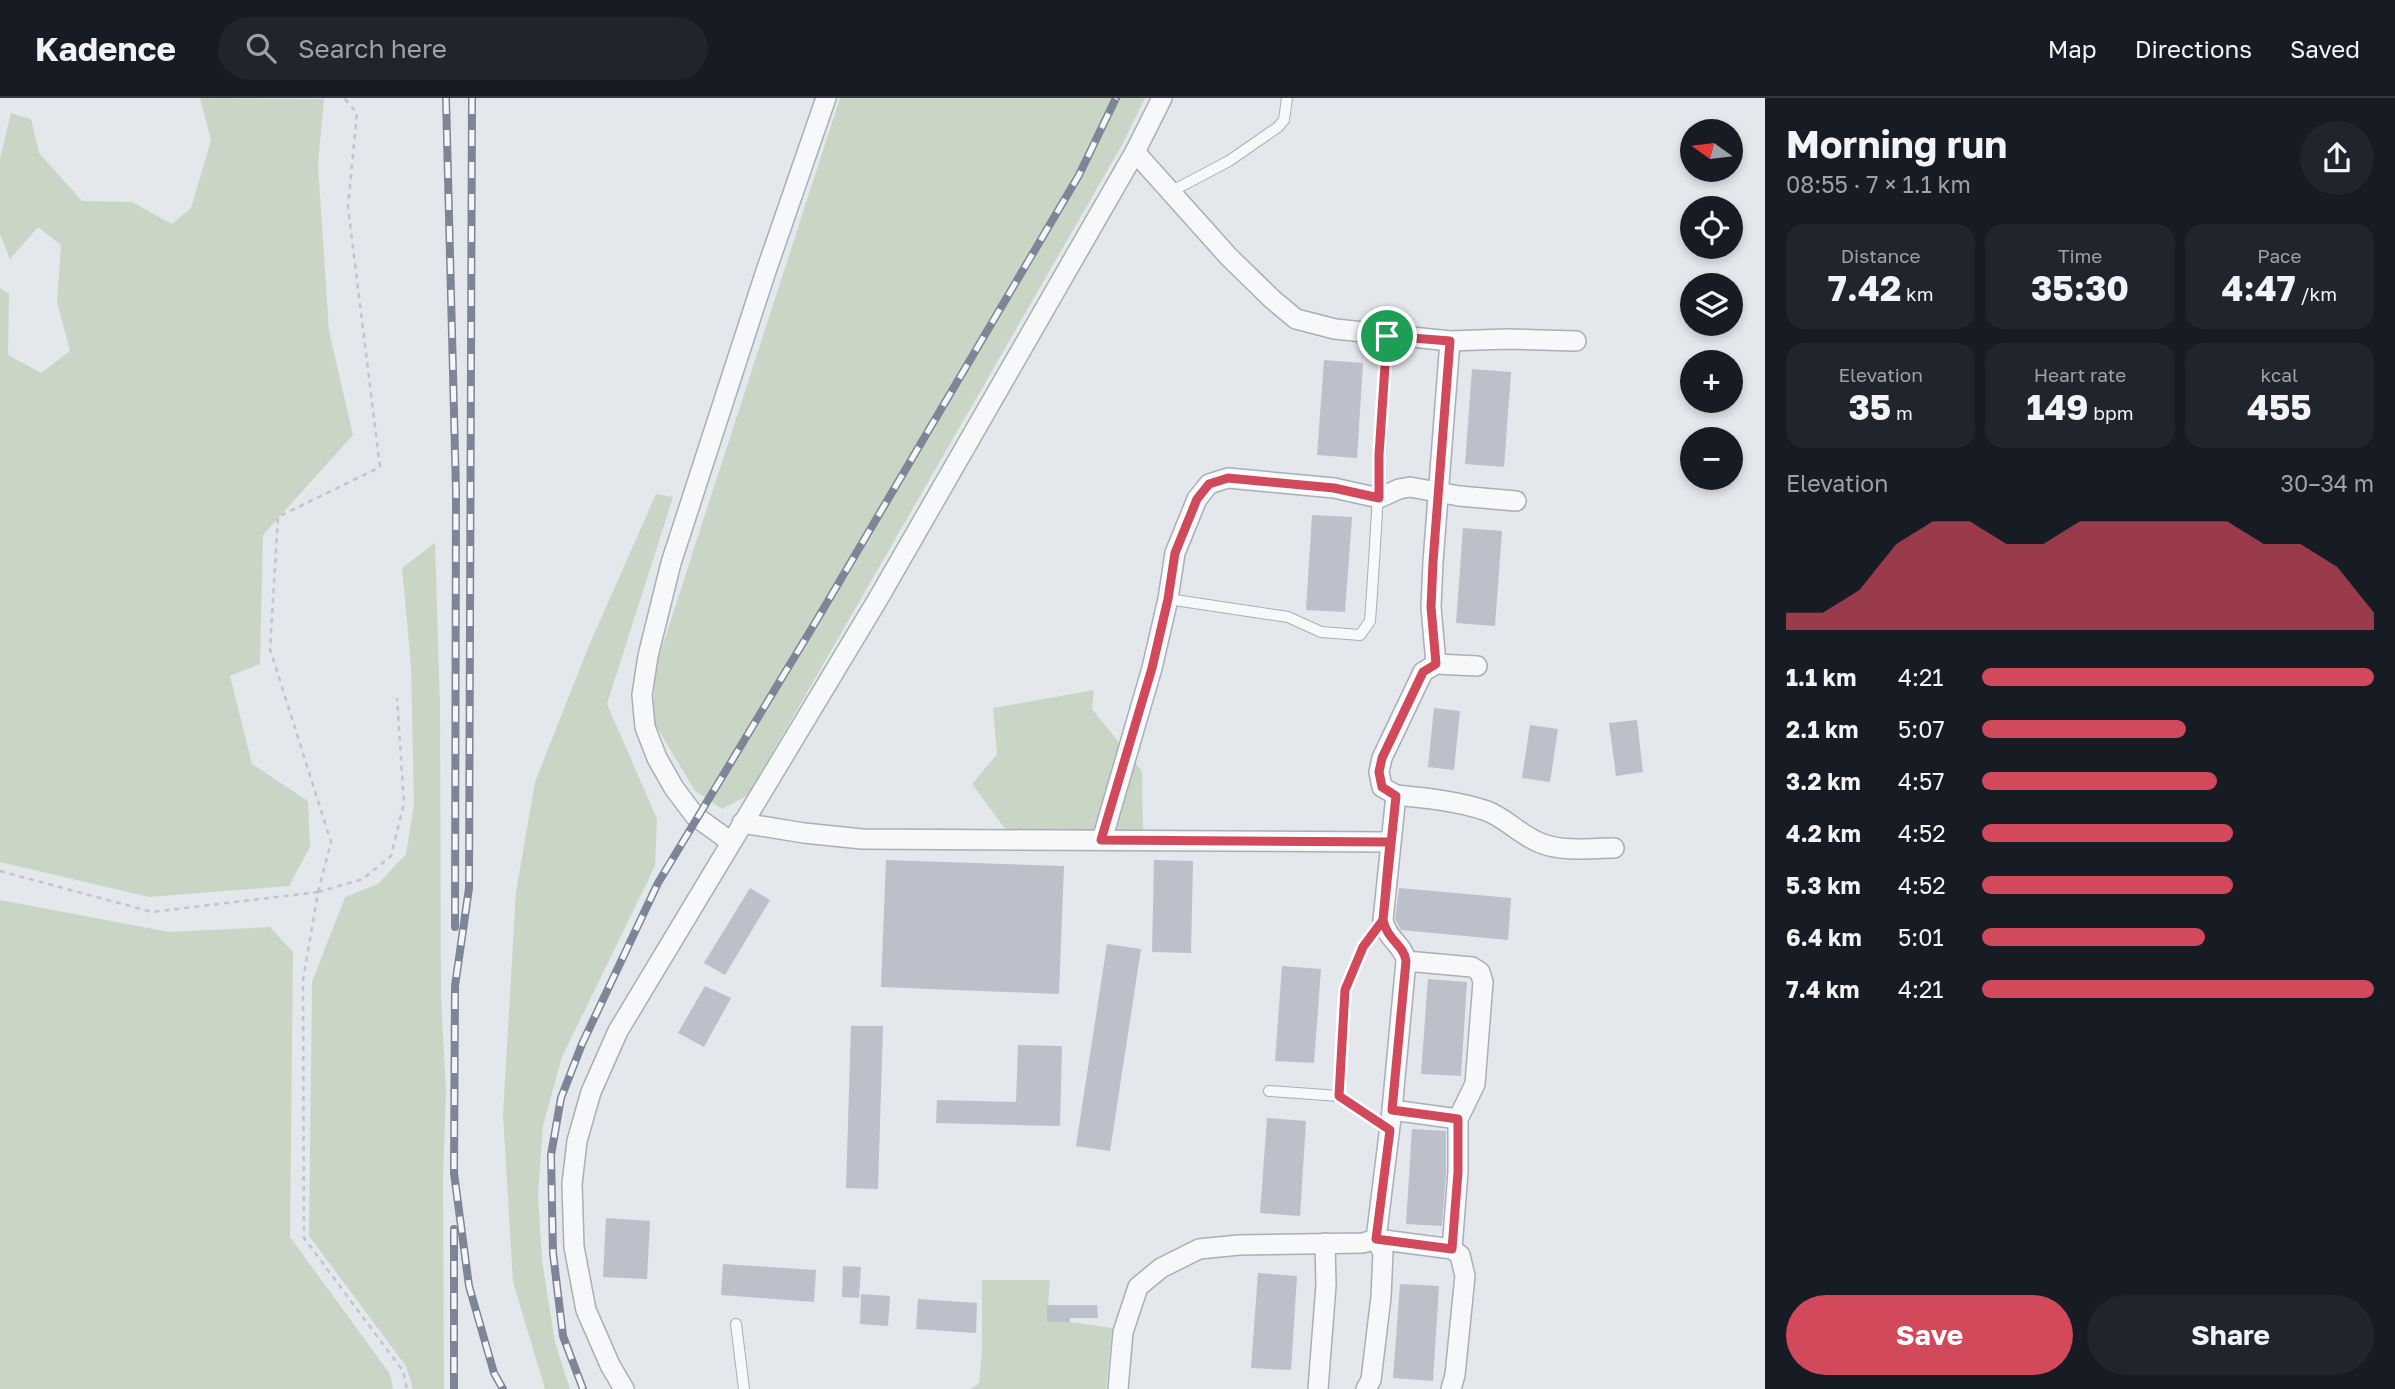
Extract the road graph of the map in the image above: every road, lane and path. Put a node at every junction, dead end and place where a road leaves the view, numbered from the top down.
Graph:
1 (344, 98) edge
2 (826, 98) edge
3 (1162, 98) edge
4 (1287, 98) edge
5 (1135, 152) junction
6 (1172, 191) junction
7 (1387, 336) junction
8 (1450, 341) junction
9 (1576, 341) dead end
10 (1439, 493) junction
11 (1379, 498) junction
12 (1516, 501) dead end
13 (1168, 599) junction
14 (1436, 664) junction
15 (1477, 666) dead end
16 (397, 698) dead end
17 (1396, 796) junction
18 (742, 823) junction
19 (1101, 840) junction
20 (731, 842) junction
21 (1390, 842) junction
22 (1614, 848) dead end
23 (0, 871) edge
24 (318, 892) junction
25 (1383, 920) junction
26 (1406, 961) junction
27 (1269, 1091) dead end
28 (1339, 1096) junction
29 (1392, 1110) junction
30 (1458, 1119) junction
31 (1390, 1130) junction
32 (1376, 1239) junction
33 (1325, 1243) junction
34 (1452, 1249) junction
35 (736, 1324) dead end
36 (407, 1389) edge
37 (624, 1389) edge
38 (744, 1389) edge
39 (1118, 1389) edge
40 (1318, 1389) edge
41 (1366, 1389) edge
42 (1451, 1389) edge

1 - 24 path
2 - 20 street
3 - 5 street
4 - 6 lane
5 - 6 street
5 - 18 street
6 - 7 street
7 - 8 street
7 - 11 lane
8 - 9 street
8 - 10 street
10 - 11 street
10 - 12 street
10 - 14 street
11 - 13 street
11 - 13 lane
13 - 19 street
14 - 15 street
14 - 17 street
16 - 24 path
17 - 21 street
17 - 22 street
18 - 19 street
18 - 20 street
19 - 21 street
20 - 37 street
21 - 25 street
23 - 24 path
24 - 36 path
25 - 26 street
25 - 28 lane
26 - 29 street
26 - 30 street
27 - 28 lane
28 - 31 lane
29 - 30 street
29 - 31 street
30 - 34 street
31 - 32 street
32 - 33 street
32 - 34 street
32 - 41 street
33 - 39 street
33 - 40 street
34 - 42 street
35 - 38 lane

